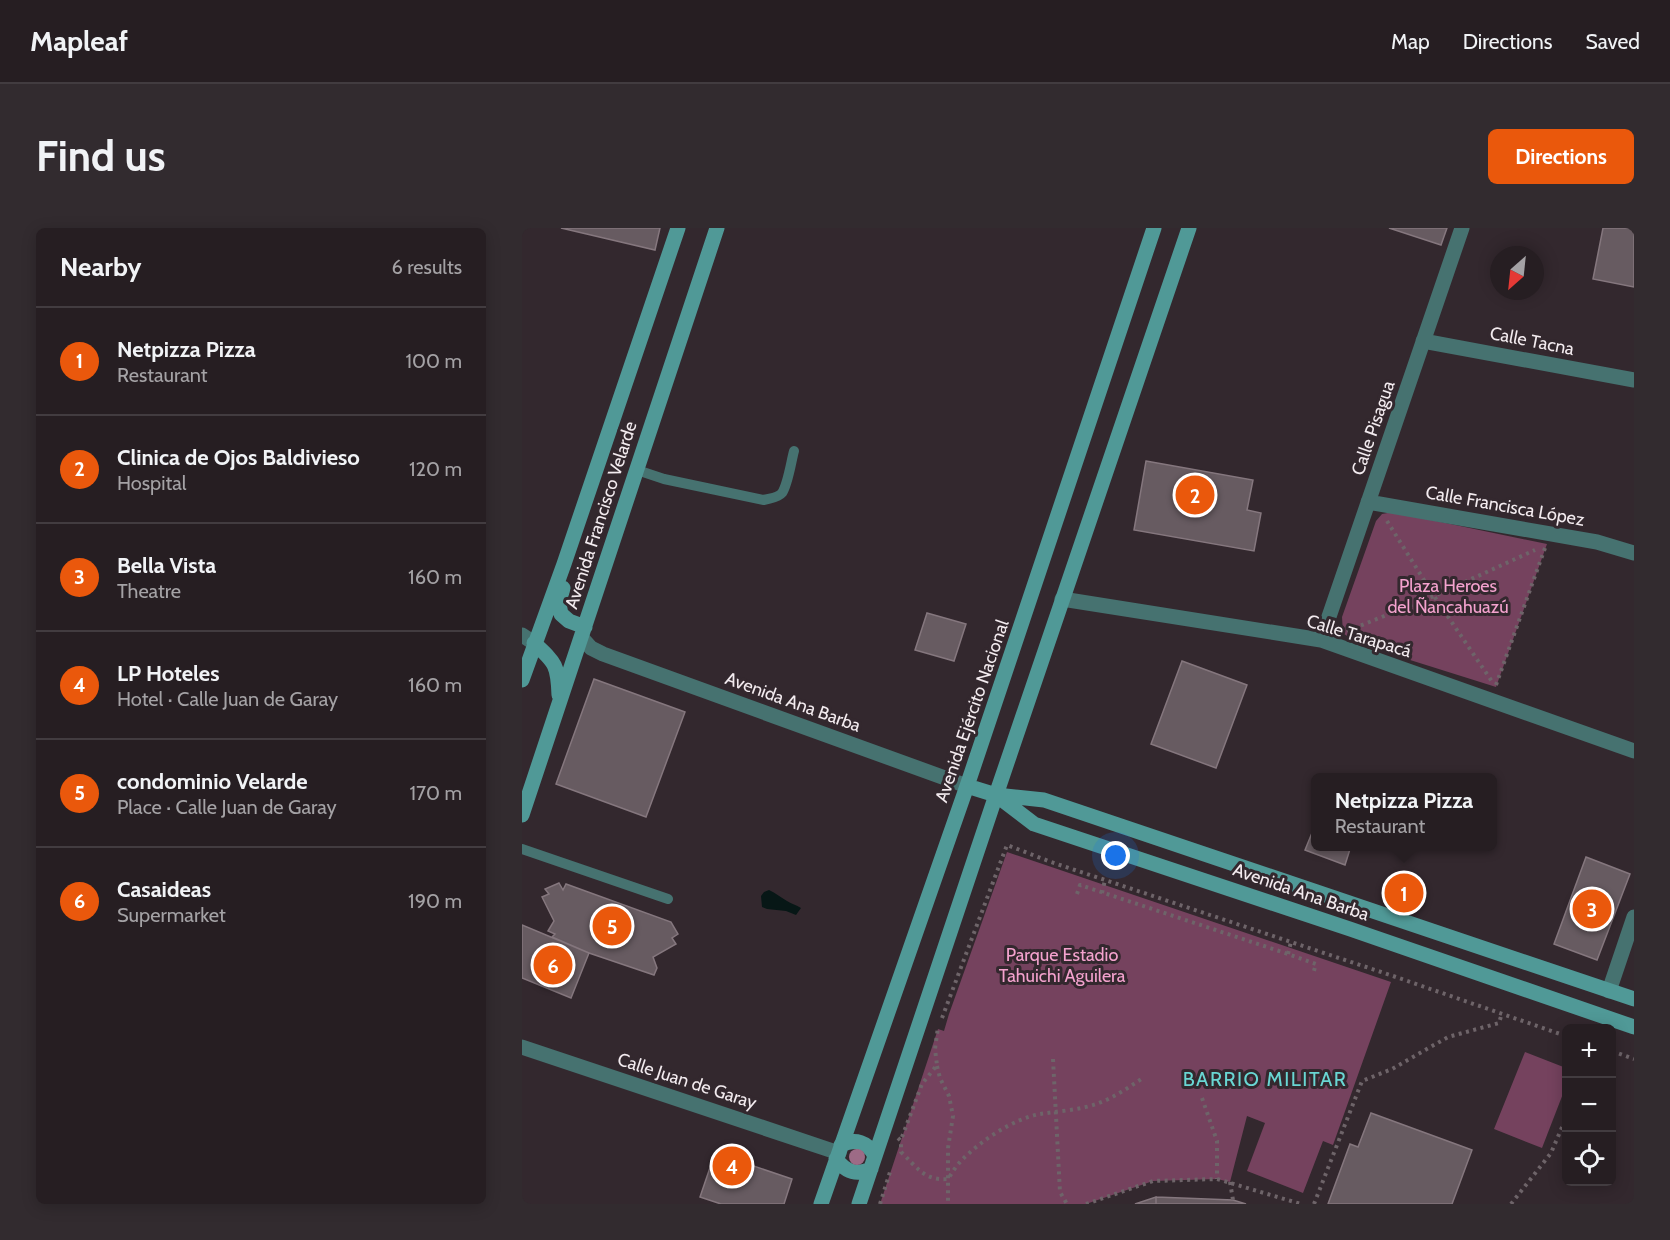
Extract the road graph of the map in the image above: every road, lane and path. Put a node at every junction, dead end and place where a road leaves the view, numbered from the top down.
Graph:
1 (678, 228) edge
2 (717, 228) edge
3 (1155, 228) edge
4 (1189, 228) edge
5 (1462, 228) edge
6 (1424, 340) junction
7 (1634, 380) edge
8 (794, 451) dead end
9 (637, 470) junction
10 (1368, 502) junction
11 (1382, 514) dead end
12 (1634, 553) edge
13 (564, 564) junction
14 (1434, 596) junction
15 (1062, 599) junction
16 (583, 632) junction
17 (528, 639) edge
18 (1321, 640) junction
19 (522, 680) edge
20 (1493, 694) junction
21 (560, 704) junction
22 (1634, 751) edge
23 (967, 786) junction
24 (996, 795) junction
25 (522, 814) edge
26 (522, 849) edge
27 (1106, 880) junction
28 (1102, 892) junction
29 (1077, 894) dead end
30 (669, 899) dead end
31 (1358, 905) junction
32 (1634, 916) edge
33 (1350, 929) junction
34 (1291, 942) junction
35 (1288, 954) junction
36 (1313, 974) dead end
37 (1584, 983) junction
38 (1609, 991) junction
39 (1634, 999) edge
40 (1577, 1007) junction
41 (1502, 1013) junction
42 (1634, 1027) edge
43 (1562, 1035) edge
44 (522, 1047) edge
45 (1616, 1053) edge
46 (1053, 1059) dead end
47 (1634, 1059) edge
48 (937, 1065) junction
49 (1143, 1077) dead end
50 (1202, 1098) dead end
51 (1056, 1112) junction
52 (1562, 1127) edge
53 (901, 1141) junction
54 (897, 1151) dead end
55 (839, 1152) junction
56 (894, 1162) dead end
57 (873, 1163) junction
58 (948, 1179) junction
59 (1217, 1179) junction
60 (1230, 1182) junction
61 (1233, 1200) dead end
62 (821, 1204) edge
63 (859, 1204) edge
64 (880, 1204) edge
65 (948, 1204) edge
66 (1067, 1204) edge
67 (1086, 1204) edge
68 (1299, 1204) edge
69 (1314, 1204) edge
70 (1511, 1204) edge

1 - 13 street, Avenida Francisco Velarde
2 - 9 street, Avenida Francisco Velarde
3 - 23 street, Avenida Ejército Nacional
4 - 15 street
5 - 6 street, Calle Pisagua
6 - 7 street, Calle Tacna
6 - 10 street, Calle Pisagua
8 - 9 lane
9 - 16 street, Avenida Francisco Velarde
10 - 12 street, Calle Francisca López
10 - 18 street, Calle Pisagua
11 - 14 path
13 - 16 street
13 - 17 street, Avenida Francisco Velarde
14 - 18 path
14 - 20 path
14 - 20 path
15 - 18 street, Calle Tarapacá
15 - 24 street
16 - 21 street, Avenida Francisco Velarde
16 - 23 street, Avenida Ana Barba
17 - 19 street, Avenida Francisco Velarde
17 - 21 street
18 - 20 street, Calle Tarapacá
20 - 22 street, Calle Tarapacá
21 - 25 street, Avenida Francisco Velarde
23 - 24 street, Avenida Ana Barba
23 - 55 street, Avenida Ejército Nacional
24 - 31 street, Avenida Ana Barba
24 - 33 street, Avenida Ana Barba
24 - 57 street
26 - 30 lane
27 - 28 path
27 - 34 path
27 - 48 path
28 - 29 path
28 - 35 path
31 - 33 street
31 - 37 street, Avenida Ana Barba
32 - 38 street
33 - 40 street, Avenida Ana Barba
34 - 35 path
34 - 41 path
35 - 36 path
37 - 38 street, Avenida Ana Barba
37 - 40 street
38 - 39 street, Avenida Ana Barba
40 - 42 street, Avenida Ana Barba
41 - 43 path
41 - 69 path
44 - 55 street, Calle Juan de Garay
45 - 47 path
46 - 51 path
48 - 53 path
48 - 58 path
49 - 51 path
50 - 59 path
51 - 58 path
51 - 66 path
52 - 70 path
53 - 54 path
53 - 58 path
55 - 57 street
55 - 57 street
55 - 62 street, Avenida Ejército Nacional
56 - 64 path
57 - 63 street
58 - 65 path
59 - 60 path
59 - 67 path
60 - 61 path
60 - 68 path

